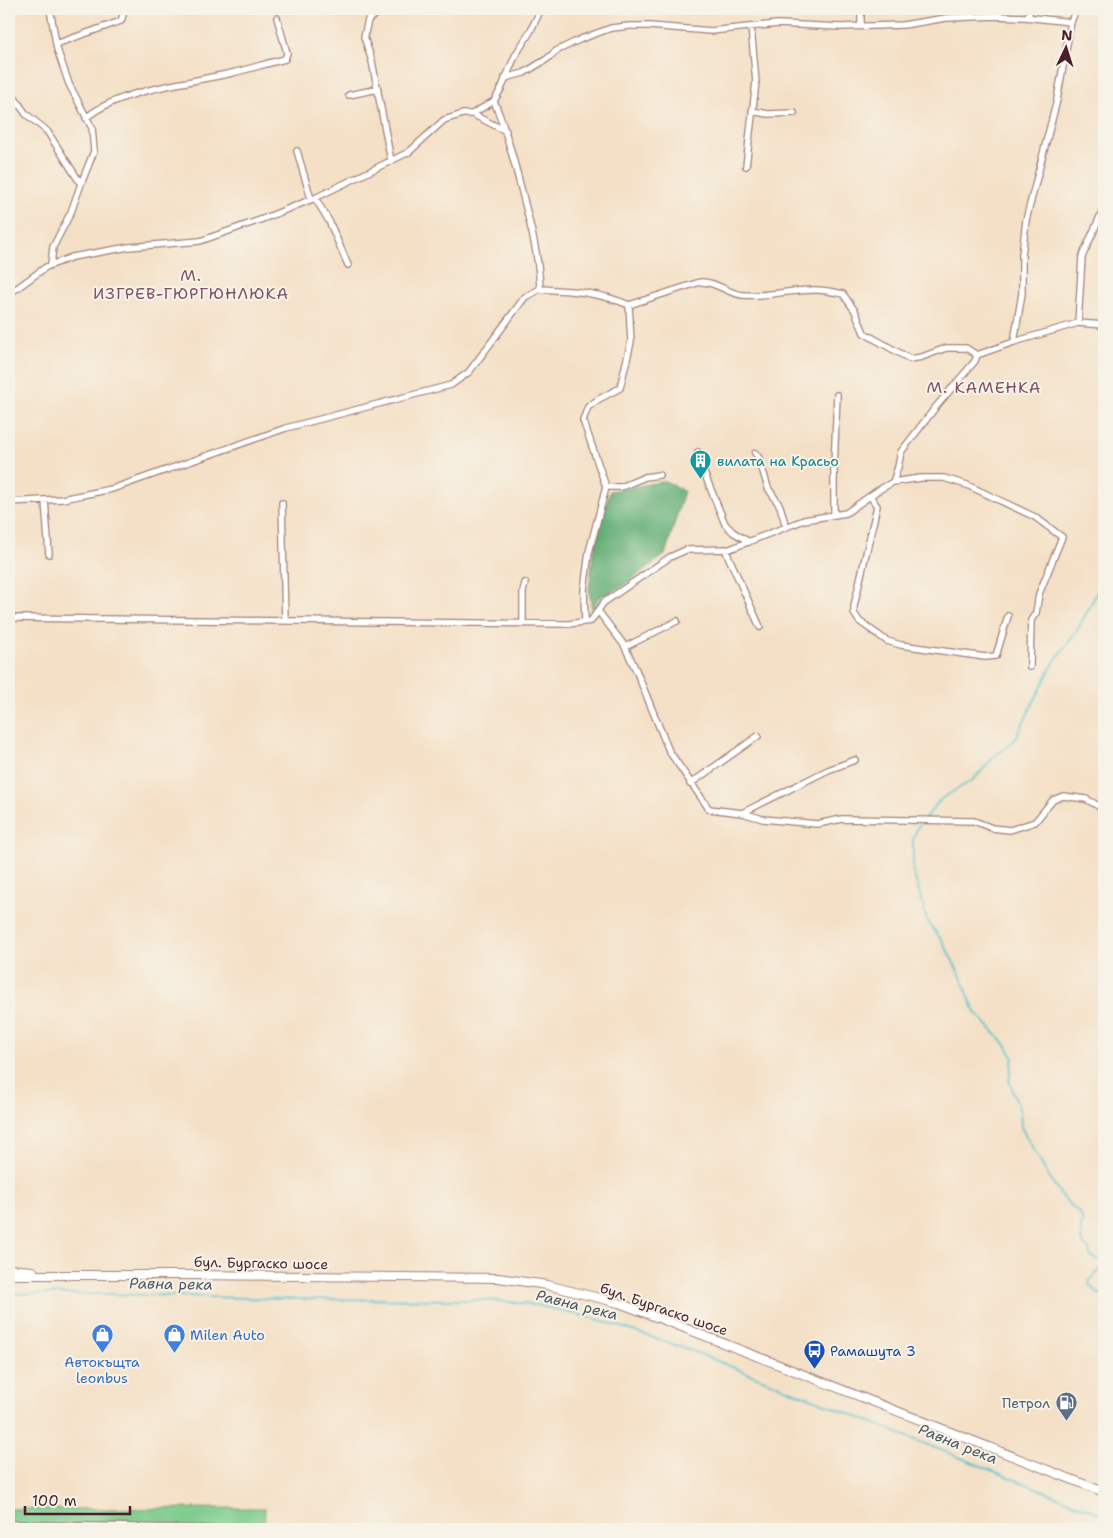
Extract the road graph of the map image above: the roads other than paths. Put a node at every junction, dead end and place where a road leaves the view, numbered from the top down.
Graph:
1 (50, 9) edge
2 (122, 9) edge
3 (383, 9) edge
4 (541, 9) edge
5 (861, 9) edge
6 (1030, 9) edge
7 (1076, 9) edge
8 (1028, 17) junction
9 (277, 18) dead end
10 (1071, 22) junction
11 (861, 25) junction
12 (750, 27) junction
13 (56, 44) junction
14 (506, 78) junction
15 (378, 88) junction
16 (9, 90) edge
17 (349, 95) dead end
18 (494, 100) junction
19 (752, 112) junction
20 (472, 114) junction
21 (794, 114) dead end
22 (86, 118) junction
23 (506, 131) junction
24 (297, 151) dead end
25 (391, 161) junction
26 (746, 166) dead end
27 (81, 184) junction
28 (313, 198) junction
29 (1104, 208) edge
30 (348, 265) dead end
31 (51, 266) junction
32 (540, 289) junction
33 (9, 294) edge
34 (629, 305) junction
35 (1078, 323) junction
36 (1104, 325) edge
37 (1014, 342) junction
38 (977, 355) junction
39 (837, 395) dead end
40 (698, 452) dead end
41 (755, 453) dead end
42 (659, 475) dead end
43 (893, 482) junction
44 (606, 487) junction
45 (870, 496) junction
46 (45, 500) junction
47 (9, 502) edge
48 (282, 503) dead end
49 (834, 514) junction
50 (786, 527) junction
51 (750, 542) junction
52 (725, 549) junction
53 (49, 554) dead end
54 (525, 582) dead end
55 (598, 611) junction
56 (1008, 616) dead end
57 (9, 618) edge
58 (285, 621) junction
59 (585, 622) junction
60 (677, 622) dead end
61 (523, 624) junction
62 (760, 627) dead end
63 (625, 646) junction
64 (1030, 666) dead end
65 (758, 736) dead end
66 (855, 760) dead end
67 (690, 784) junction
68 (1104, 809) edge
69 (742, 812) junction
70 (9, 1269) edge
71 (77, 1274) junction
72 (9, 1275) edge
73 (1104, 1492) edge
74 (9, 1524) edge
75 (78, 1528) edge
76 (124, 1528) edge
77 (212, 1529) edge

1 - 13 street
2 - 13 street
3 - 15 street
4 - 14 street
5 - 11 street
6 - 8 street
7 - 10 street
8 - 10 street
8 - 11 street
9 - 22 street
10 - 37 street
11 - 12 street
12 - 14 street
12 - 19 street
13 - 22 street
14 - 18 street
15 - 17 street
15 - 25 street
16 - 27 street
18 - 20 street
18 - 23 street
19 - 21 street
19 - 26 street
20 - 23 street
20 - 25 street
22 - 27 street
23 - 32 street
24 - 28 street
25 - 28 street
27 - 31 street
28 - 30 street
28 - 31 street
29 - 35 street
31 - 33 street
32 - 34 street
32 - 46 street
34 - 38 street
34 - 44 street
35 - 36 street
35 - 37 street
37 - 38 street
38 - 43 street
39 - 49 street
40 - 51 street
41 - 50 street
42 - 44 street
43 - 45 street
43 - 64 street
44 - 59 street
45 - 49 street
45 - 56 street
46 - 47 street
46 - 53 street
48 - 58 street
49 - 50 street
50 - 51 street
51 - 52 street
52 - 55 street
52 - 62 street
54 - 61 street
55 - 59 street
55 - 63 street
57 - 58 street
58 - 61 street
59 - 61 street
60 - 63 street
63 - 67 street
65 - 67 street
66 - 69 street
67 - 69 street
68 - 69 street
70 - 71 main road
71 - 72 main road, бул. Бургаско шосе
71 - 73 main road, бул. Бургаско шосе
74 - 75 street
75 - 76 street
76 - 77 street

